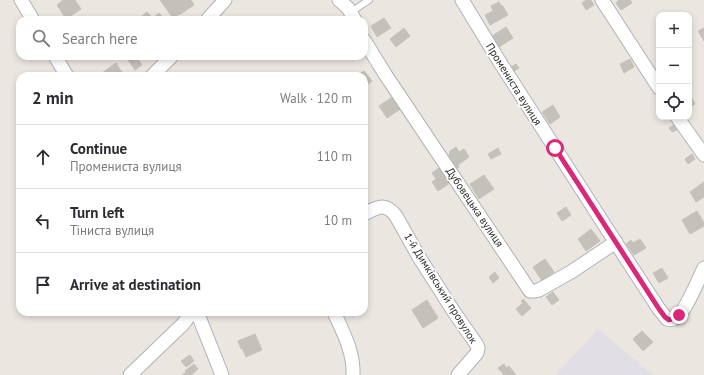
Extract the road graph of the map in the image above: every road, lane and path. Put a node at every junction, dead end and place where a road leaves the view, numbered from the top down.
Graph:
1 (21, 0) edge
2 (225, 0) edge
3 (339, 0) edge
4 (369, 0) edge
5 (462, 0) edge
6 (602, 0) edge
7 (31, 16) edge
8 (211, 16) edge
9 (352, 16) edge
10 (368, 46) edge
11 (57, 60) edge
12 (168, 60) edge
13 (65, 72) edge
14 (156, 72) edge
15 (656, 84) edge
16 (679, 120) edge
17 (704, 155) edge
18 (368, 212) edge
19 (616, 242) junction
20 (704, 268) edge
21 (189, 316) edge
22 (199, 316) edge
23 (336, 316) edge
24 (130, 375) edge
25 (222, 375) edge
26 (353, 375) edge
27 (458, 375) edge

1 - 7 street
2 - 8 street
3 - 9 street
4 - 9 lane
5 - 19 street, Промениста вулиця
6 - 15 street
10 - 19 street, Дубовецька вулиця
11 - 13 street
12 - 14 street
16 - 17 street
18 - 27 street, 1-й Димківський провулок
19 - 20 street, Промениста вулиця
21 - 24 street
22 - 25 street
23 - 26 street

